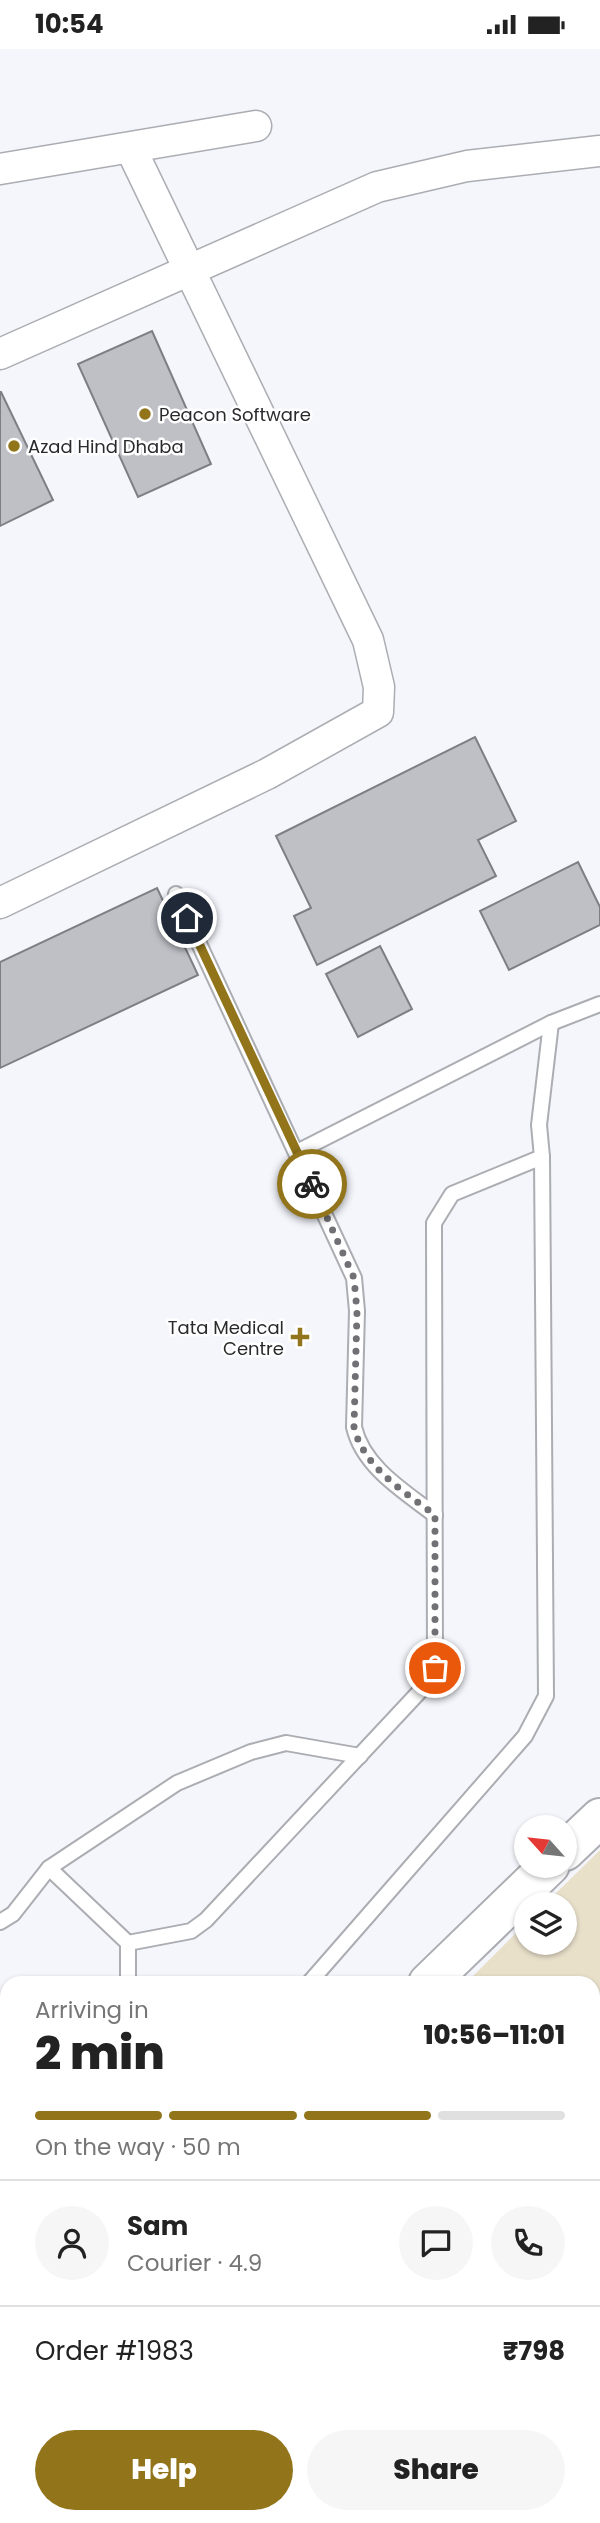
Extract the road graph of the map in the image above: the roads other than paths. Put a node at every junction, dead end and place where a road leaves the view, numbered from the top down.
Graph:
1 (257, 126) dead end
2 (131, 149) junction
3 (600, 151) edge
4 (0, 169) edge
5 (189, 270) junction
6 (0, 355) edge
7 (176, 894) dead end
8 (0, 903) edge
9 (600, 1003) edge
10 (551, 1023) junction
11 (297, 1152) junction
12 (542, 1157) junction
13 (435, 1515) junction
14 (359, 1756) junction
15 (600, 1818) edge
16 (578, 1839) edge
17 (49, 1868) junction
18 (537, 1878) edge
19 (0, 1921) edge
20 (128, 1943) junction
21 (128, 1976) edge
22 (315, 1976) edge
23 (435, 1976) edge

1 - 2 street
2 - 4 street
2 - 5 street
3 - 5 street
5 - 6 street
5 - 8 street
7 - 11 lane
9 - 10 lane
10 - 11 lane
10 - 12 lane
11 - 13 lane
12 - 13 lane
12 - 22 lane
13 - 14 lane
14 - 17 lane
14 - 20 lane
15 - 16 street
17 - 19 lane
17 - 20 lane
18 - 23 street
20 - 21 lane

